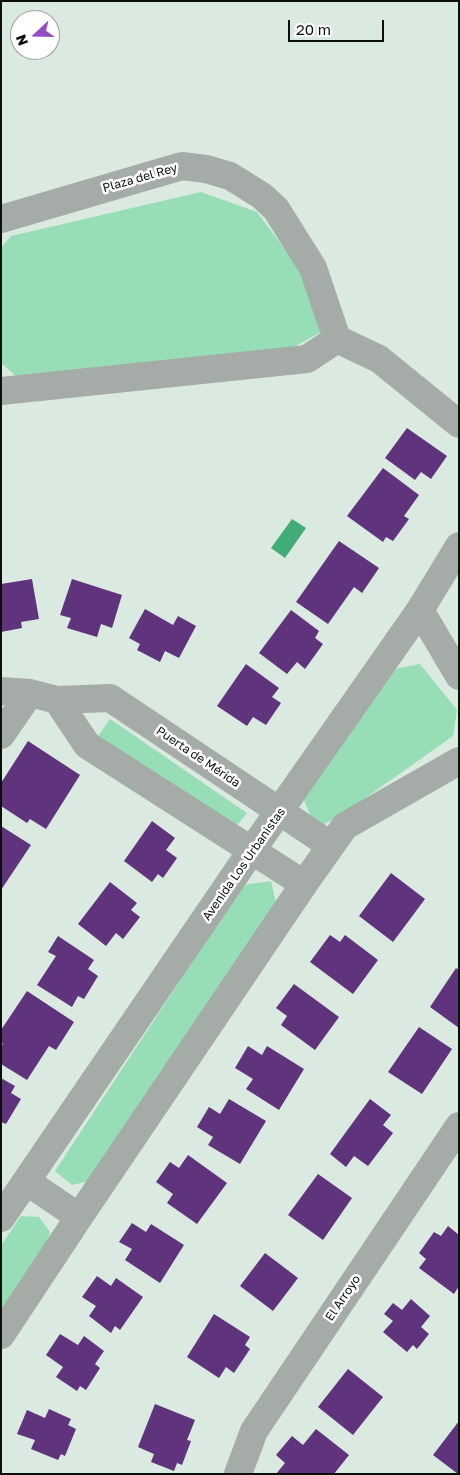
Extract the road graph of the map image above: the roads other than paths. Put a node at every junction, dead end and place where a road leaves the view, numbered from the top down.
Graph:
1 (1, 219) edge
2 (337, 339) junction
3 (1, 391) edge
4 (459, 424) edge
5 (459, 546) edge
6 (420, 610) junction
7 (459, 676) edge
8 (1, 690) edge
9 (30, 693) junction
10 (57, 700) junction
11 (1, 735) edge
12 (459, 761) edge
13 (280, 812) junction
14 (330, 846) junction
15 (252, 850) junction
16 (304, 884) junction
17 (459, 1126) edge
18 (26, 1181) junction
19 (79, 1217) junction
20 (1, 1218) edge
21 (1, 1335) edge
22 (238, 1474) edge

1 - 2 street, Plaza del Rey
2 - 3 street
2 - 4 street
5 - 6 street, Avenida Los Urbanistas
6 - 7 street
6 - 13 street, Avenida Los Urbanistas
8 - 9 street, Puerta de Mérida
9 - 10 street, Puerta de Mérida
9 - 11 street
10 - 13 street, Puerta de Mérida
10 - 15 street
12 - 14 street
13 - 14 street, Puerta de Mérida
13 - 15 street, Avenida Los Urbanistas
14 - 16 street
15 - 16 street
15 - 18 street, Avenida Los Urbanistas
16 - 19 street
17 - 22 street, El Arroyo
18 - 19 street
18 - 20 street, Avenida Los Urbanistas
19 - 21 street

